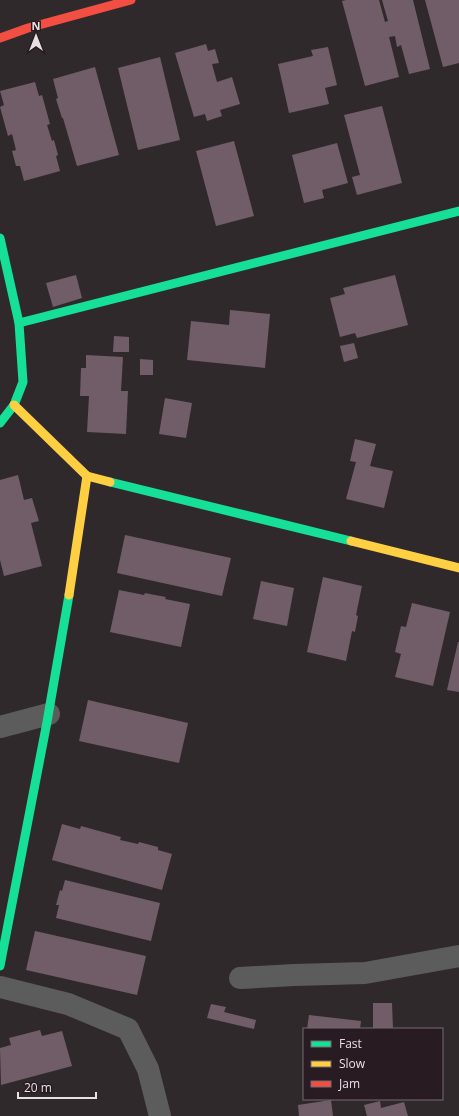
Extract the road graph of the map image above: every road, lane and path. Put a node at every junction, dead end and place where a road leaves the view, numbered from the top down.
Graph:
1 (131, 0) edge
2 (0, 38) edge
3 (459, 211) edge
4 (0, 238) edge
5 (18, 323) junction
6 (14, 405) junction
7 (0, 423) edge
8 (87, 476) junction
9 (459, 568) edge
10 (49, 714) junction
11 (0, 727) edge
12 (459, 956) edge
13 (0, 966) edge
14 (240, 978) dead end
15 (0, 987) edge
16 (160, 1116) edge

1 - 2 street
3 - 5 street
4 - 5 street
5 - 6 street
6 - 7 street
6 - 8 street
8 - 9 street
8 - 10 street
10 - 11 street
10 - 13 street
12 - 14 street
15 - 16 street

